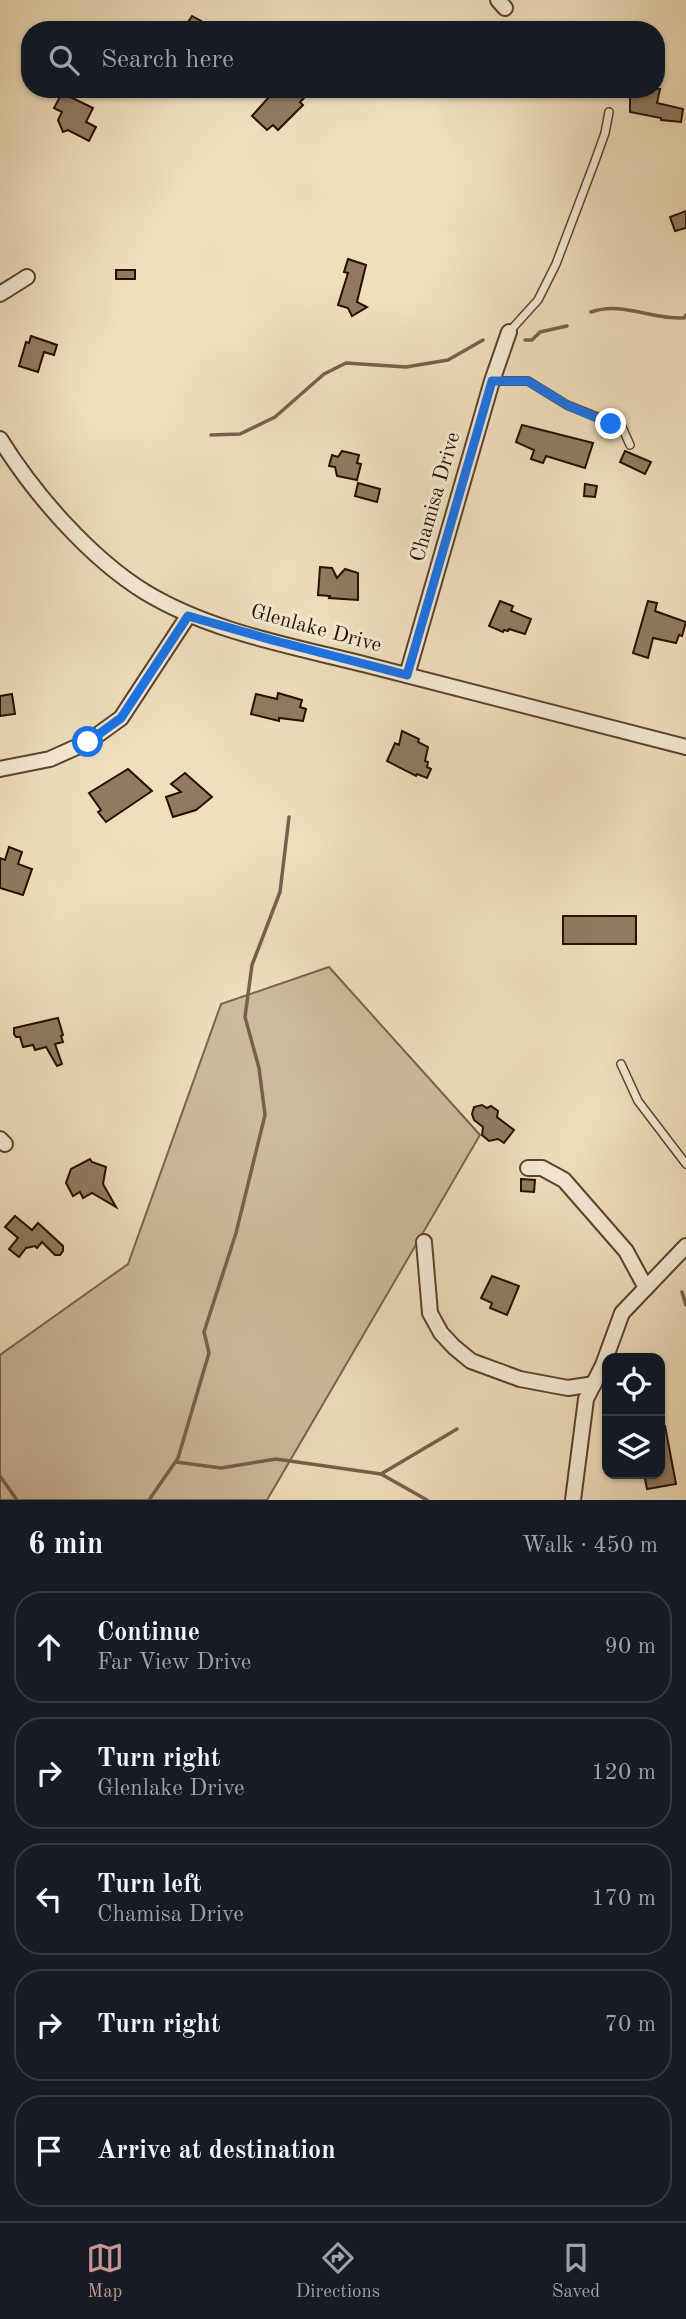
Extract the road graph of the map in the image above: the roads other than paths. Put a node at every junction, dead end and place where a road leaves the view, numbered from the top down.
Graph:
1 (609, 111) dead end
2 (27, 276) dead end
3 (0, 294) edge
4 (509, 331) joint
5 (492, 381) junction
6 (0, 439) edge
7 (630, 445) dead end
8 (188, 616) junction
9 (407, 675) junction
10 (686, 747) edge
11 (0, 769) edge
12 (621, 1064) dead end
13 (686, 1164) edge
14 (528, 1167) dead end
15 (424, 1242) dead end
16 (686, 1246) edge
17 (646, 1288) junction
18 (594, 1384) junction
19 (573, 1500) edge

1 - 4 lane
2 - 3 street
4 - 5 street, Chamisa Drive
5 - 7 lane
5 - 9 street, Chamisa Drive
6 - 8 street, Glenlake Drive
8 - 9 street, Glenlake Drive
8 - 11 street
9 - 10 street, Glenlake Drive
12 - 13 lane
14 - 17 street
15 - 18 street
16 - 17 street
17 - 18 street
18 - 19 street

